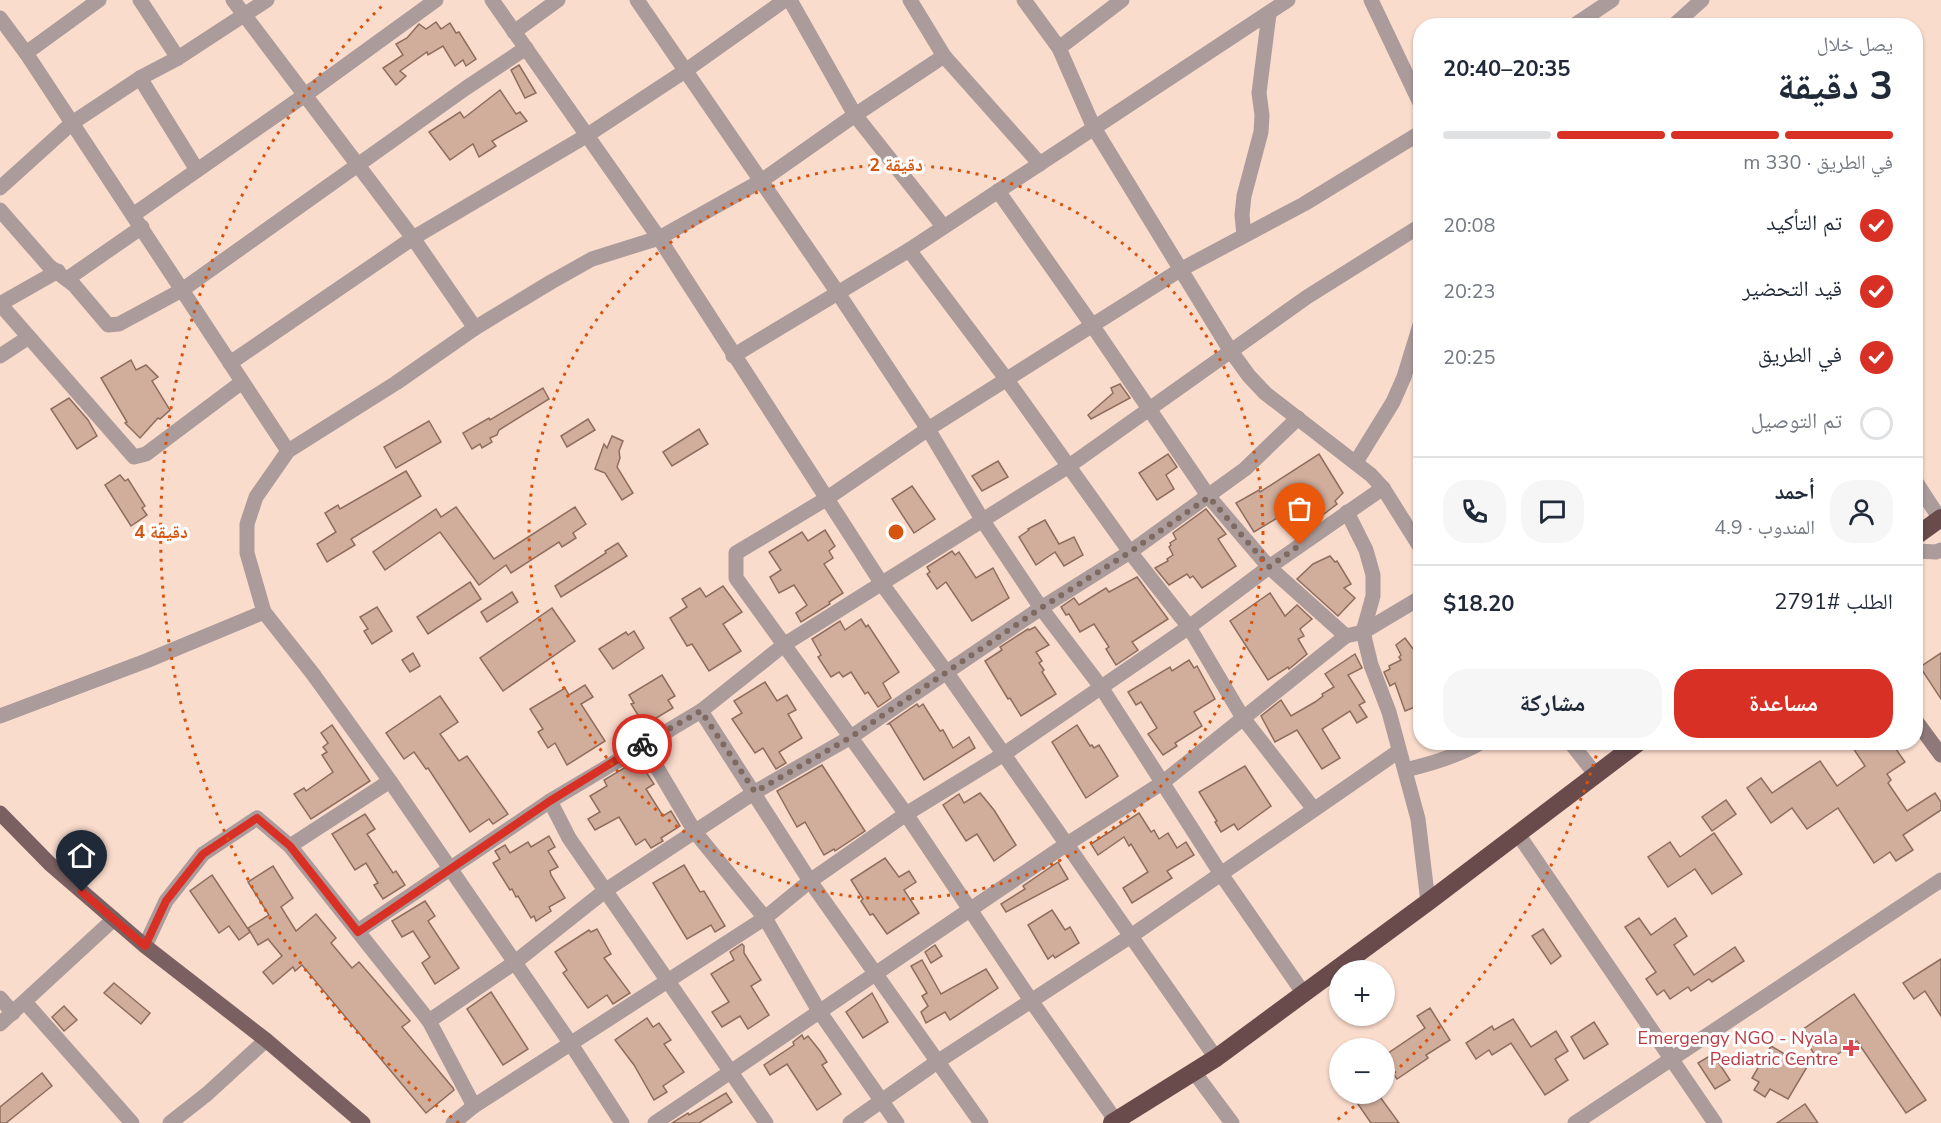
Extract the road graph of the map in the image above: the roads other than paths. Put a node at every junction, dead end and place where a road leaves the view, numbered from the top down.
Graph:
1 (99, 0) edge
2 (140, 0) edge
3 (233, 0) edge
4 (267, 0) edge
5 (436, 0) edge
6 (492, 0) edge
7 (558, 0) edge
8 (637, 0) edge
9 (785, 0) edge
10 (790, 0) edge
11 (910, 0) edge
12 (1024, 0) edge
13 (1122, 0) edge
14 (1288, 0) edge
15 (1371, 0) edge
16 (1612, 0) edge
17 (1702, 0) edge
18 (1269, 14) junction
19 (245, 15) junction
20 (0, 18) edge
21 (1585, 18) edge
22 (1682, 18) edge
23 (514, 32) junction
24 (526, 48) junction
25 (1059, 48) junction
26 (26, 53) junction
27 (944, 56) junction
28 (178, 58) junction
29 (685, 71) junction
30 (141, 78) junction
31 (1413, 88) edge
32 (305, 95) junction
33 (855, 115) junction
34 (72, 123) junction
35 (1094, 128) junction
36 (586, 136) junction
37 (1413, 137) edge
38 (1040, 164) junction
39 (358, 166) junction
40 (197, 170) junction
41 (761, 181) junction
42 (0, 188) edge
43 (998, 191) junction
44 (0, 210) edge
45 (137, 221) junction
46 (943, 226) junction
47 (1413, 230) edge
48 (1244, 235) junction
49 (413, 238) junction
50 (659, 238) junction
51 (909, 250) junction
52 (1180, 270) junction
53 (62, 275) junction
54 (182, 290) junction
55 (838, 293) junction
56 (0, 304) edge
57 (1092, 325) junction
58 (475, 328) junction
59 (29, 337) junction
60 (1413, 348) edge
61 (1230, 350) junction
62 (0, 356) edge
63 (733, 356) junction
64 (230, 363) junction
65 (1007, 380) junction
66 (242, 382) junction
67 (1149, 409) junction
68 (1298, 418) junction
69 (928, 429) junction
70 (288, 451) junction
71 (1356, 462) junction
72 (1069, 466) junction
73 (1383, 488) junction
74 (1923, 492) edge
75 (1209, 497) junction
76 (826, 499) junction
77 (1347, 512) junction
78 (1941, 518) edge
79 (982, 521) junction
80 (1923, 531) edge
81 (1413, 536) edge
82 (1941, 550) edge
83 (1923, 551) edge
84 (1130, 552) junction
85 (1269, 567) junction
86 (882, 584) junction
87 (1413, 602) edge
88 (1041, 608) junction
89 (264, 612) junction
90 (1189, 627) junction
91 (1363, 632) junction
92 (1346, 636) junction
93 (785, 644) junction
94 (947, 673) junction
95 (1101, 687) junction
96 (701, 711) junction
97 (0, 716) edge
98 (1243, 718) junction
99 (1923, 731) edge
100 (851, 737) junction
101 (643, 744) junction
102 (1470, 750) edge
103 (1576, 750) edge
104 (1629, 750) edge
105 (1399, 751) junction
106 (1004, 754) junction
107 (1941, 755) edge
108 (1405, 770) junction
109 (1596, 775) junction
110 (390, 781) junction
111 (1162, 783) junction
112 (755, 792) junction
113 (550, 801) junction
114 (1314, 808) junction
115 (0, 813) edge
116 (906, 814) junction
117 (695, 832) junction
118 (1518, 834) junction
119 (1067, 844) junction
120 (290, 846) junction
121 (449, 868) junction
122 (1221, 874) junction
123 (1941, 880) edge
124 (810, 881) junction
125 (606, 890) junction
126 (1428, 902) junction
127 (969, 910) junction
128 (765, 918) junction
129 (114, 919) junction
130 (358, 932) junction
131 (1131, 936) junction
132 (145, 946) junction
133 (514, 963) junction
134 (876, 973) junction
135 (666, 980) junction
136 (1304, 994) junction
137 (0, 998) edge
138 (25, 1002) junction
139 (1032, 1002) junction
140 (819, 1011) junction
141 (13, 1013) junction
142 (429, 1021) junction
143 (0, 1024) edge
144 (266, 1040) junction
145 (571, 1044) junction
146 (1216, 1058) junction
147 (1671, 1059) junction
148 (937, 1062) junction
149 (731, 1071) junction
150 (1194, 1072) junction
151 (883, 1102) junction
152 (474, 1106) junction
153 (1114, 1122) edge
154 (132, 1123) edge
155 (170, 1123) edge
156 (363, 1123) edge
157 (453, 1123) edge
158 (622, 1123) edge
159 (655, 1123) edge
160 (766, 1123) edge
161 (850, 1123) edge
162 (897, 1123) edge
163 (981, 1123) edge
164 (1232, 1123) edge
165 (1575, 1123) edge
166 (1715, 1123) edge

1 - 26 street
2 - 28 street
3 - 19 street
4 - 19 street
5 - 32 street
6 - 23 street
7 - 23 street
8 - 29 street
9 - 29 street
10 - 33 street
11 - 27 street
12 - 25 street
13 - 25 street
14 - 18 street
15 - 31 street
16 - 21 street
17 - 22 street
18 - 35 street
18 - 48 street
19 - 28 street
19 - 32 street
20 - 26 street
23 - 24 street
24 - 36 street
24 - 39 street
25 - 35 street
26 - 34 street
27 - 33 street
27 - 38 street
28 - 30 street
29 - 36 street
29 - 41 street
30 - 34 street
30 - 40 street
32 - 39 street
32 - 40 street
33 - 41 street
33 - 46 street
34 - 42 street
34 - 45 street
35 - 38 street
35 - 52 street
36 - 49 street
36 - 50 street
37 - 48 street
38 - 43 street
39 - 49 street
39 - 54 street
40 - 45 street
41 - 50 street
41 - 55 street
43 - 46 street
43 - 57 street
44 - 53 street
45 - 53 street
45 - 54 street
46 - 51 street
47 - 61 street
48 - 52 street
49 - 58 street
49 - 64 street
50 - 58 street
50 - 63 street
51 - 55 street
51 - 65 street
52 - 57 street
52 - 61 street
53 - 54 street
53 - 56 street
54 - 64 street
55 - 63 street
55 - 69 street
56 - 59 street
57 - 65 street
57 - 67 street
58 - 70 street
59 - 62 street
59 - 66 street
60 - 71 street
61 - 67 street
61 - 68 street
63 - 76 street
64 - 66 street
65 - 69 street
65 - 72 street
66 - 70 street
67 - 72 street
67 - 75 street
68 - 71 street
68 - 75 street
69 - 76 street
69 - 79 street
70 - 89 street
71 - 73 street
72 - 79 street
72 - 84 street
73 - 77 street
73 - 81 street
74 - 78 street
75 - 84 street
75 - 85 street
76 - 86 street
76 - 93 street
77 - 85 street
77 - 91 street
78 - 80 highway
79 - 86 street
79 - 88 street
82 - 83 street
84 - 88 street
84 - 90 street
85 - 90 street
85 - 92 street
86 - 93 street
86 - 94 street
87 - 91 street
88 - 94 street
88 - 95 street
89 - 97 street
89 - 110 street
90 - 95 street
90 - 98 street
91 - 92 street
91 - 105 street
92 - 98 street
93 - 96 street
93 - 100 street
94 - 100 street
94 - 106 street
95 - 106 street
95 - 111 street
96 - 101 street
96 - 112 street
98 - 111 street
98 - 114 street
99 - 107 street
100 - 112 street
100 - 116 street
101 - 113 street
101 - 117 street
102 - 108 street
103 - 109 street
104 - 109 highway
105 - 108 street
105 - 114 street
106 - 116 street
106 - 119 street
108 - 126 street
109 - 118 highway
110 - 120 street
110 - 121 street
111 - 119 street
111 - 122 street
112 - 117 street
112 - 124 street
113 - 121 street
113 - 125 street
114 - 122 street
115 - 129 main road
116 - 124 street
116 - 127 street
117 - 125 street
117 - 128 street
118 - 126 highway
118 - 147 street
119 - 127 street
119 - 131 street
120 - 130 street
120 - 132 street
121 - 130 street
121 - 133 street
122 - 131 street
122 - 136 street
123 - 147 street
124 - 128 street
124 - 134 street
125 - 133 street
125 - 135 street
126 - 136 highway
127 - 134 street
127 - 139 street
128 - 135 street
128 - 140 street
129 - 132 main road
129 - 138 street
130 - 142 street
131 - 139 street
131 - 146 street
132 - 144 main road
133 - 142 street
133 - 145 street
134 - 140 street
134 - 148 street
135 - 145 street
135 - 149 street
136 - 146 highway
137 - 141 street
138 - 141 street
138 - 154 street
139 - 148 street
139 - 153 street
140 - 149 street
140 - 151 street
141 - 143 street
142 - 152 street
144 - 155 street
144 - 156 main road
145 - 152 street
145 - 158 street
146 - 150 highway
147 - 165 street
147 - 166 street
148 - 151 street
148 - 163 street
149 - 159 street
149 - 160 street
150 - 153 highway
150 - 164 street
151 - 161 street
151 - 162 street
152 - 157 street

